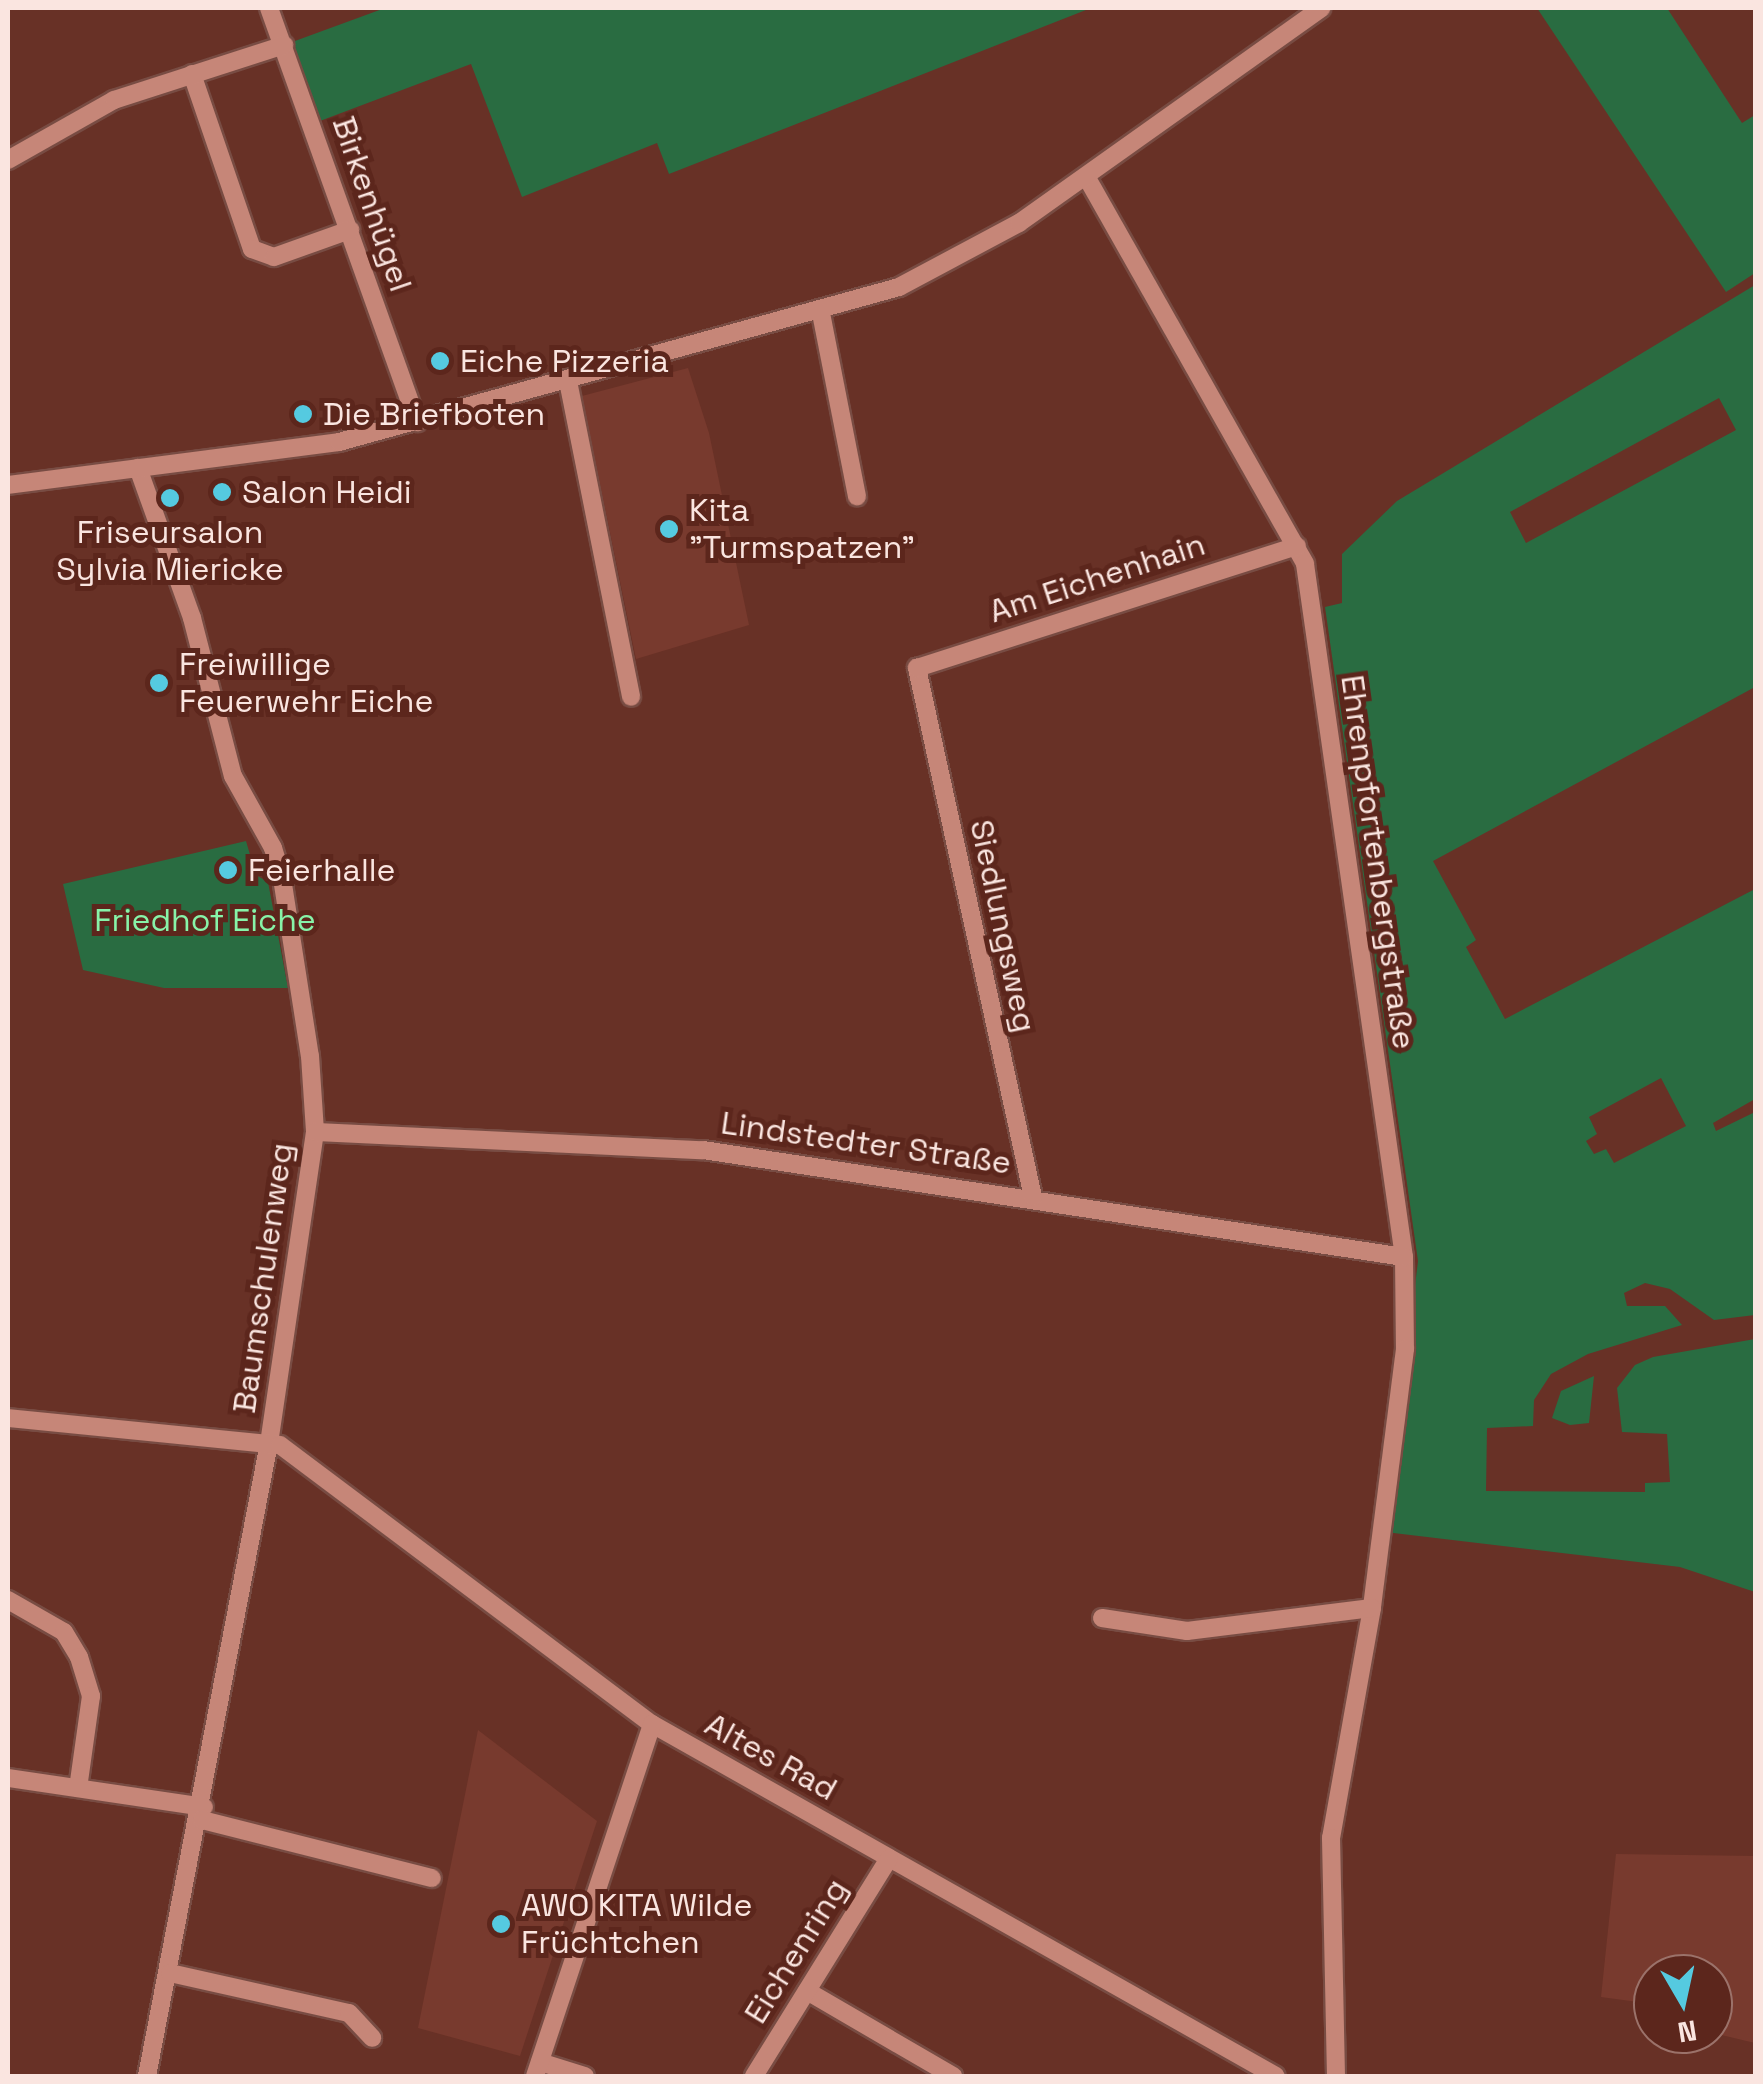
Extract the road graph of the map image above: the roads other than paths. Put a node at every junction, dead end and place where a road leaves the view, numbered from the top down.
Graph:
1 (269, 8) edge
2 (1322, 8) edge
3 (284, 44) junction
4 (192, 74) junction
5 (8, 160) edge
6 (1086, 178) junction
7 (350, 230) junction
8 (821, 313) junction
9 (568, 381) junction
10 (417, 422) junction
11 (138, 468) junction
12 (8, 485) edge
13 (857, 497) dead end
14 (1296, 546) junction
15 (917, 668) joint
16 (632, 697) dead end
17 (315, 1132) junction
18 (1032, 1197) junction
19 (1404, 1257) junction
20 (8, 1418) edge
21 (269, 1443) junction
22 (8, 1600) edge
23 (1372, 1608) junction
24 (1102, 1618) dead end
25 (652, 1724) junction
26 (8, 1778) edge
27 (78, 1788) junction
28 (203, 1814) junction
29 (890, 1858) junction
30 (432, 1878) dead end
31 (170, 1973) junction
32 (807, 1991) junction
33 (372, 2038) dead end
34 (537, 2069) edge
35 (148, 2076) edge
36 (585, 2076) edge
37 (754, 2076) edge
38 (954, 2076) edge
39 (1276, 2076) edge
40 (1336, 2076) edge

1 - 3 street, Birkenhügel
2 - 6 street
3 - 4 street
3 - 7 street, Birkenhügel
4 - 5 street
4 - 7 street
6 - 8 street
6 - 14 street, Ehrenpfortenbergstraße
7 - 10 street, Birkenhügel
8 - 9 street
8 - 13 street
9 - 10 street
9 - 16 street
10 - 11 street
11 - 12 street
11 - 17 street, Baumschulenweg
14 - 15 street, Am Eichenhain
14 - 19 street, Ehrenpfortenbergstraße
15 - 18 street, Siedlungsweg
17 - 18 street, Lindstedter Straße
17 - 21 street, Baumschulenweg
18 - 19 street, Lindstedter Straße
19 - 23 street, Ehrenpfortenbergstraße
20 - 21 street
21 - 25 street, Altes Rad
21 - 28 street, Baumschulenweg
22 - 27 street
23 - 24 street
23 - 40 street, Ehrenpfortenbergstraße
25 - 29 street, Altes Rad
25 - 34 street
26 - 27 street
27 - 28 street
28 - 30 street
28 - 31 street, Baumschulenweg
29 - 32 street, Eichenring
29 - 39 street, Altes Rad
31 - 33 street
31 - 35 street, Baumschulenweg
32 - 37 street, Eichenring
32 - 38 street
34 - 36 street

